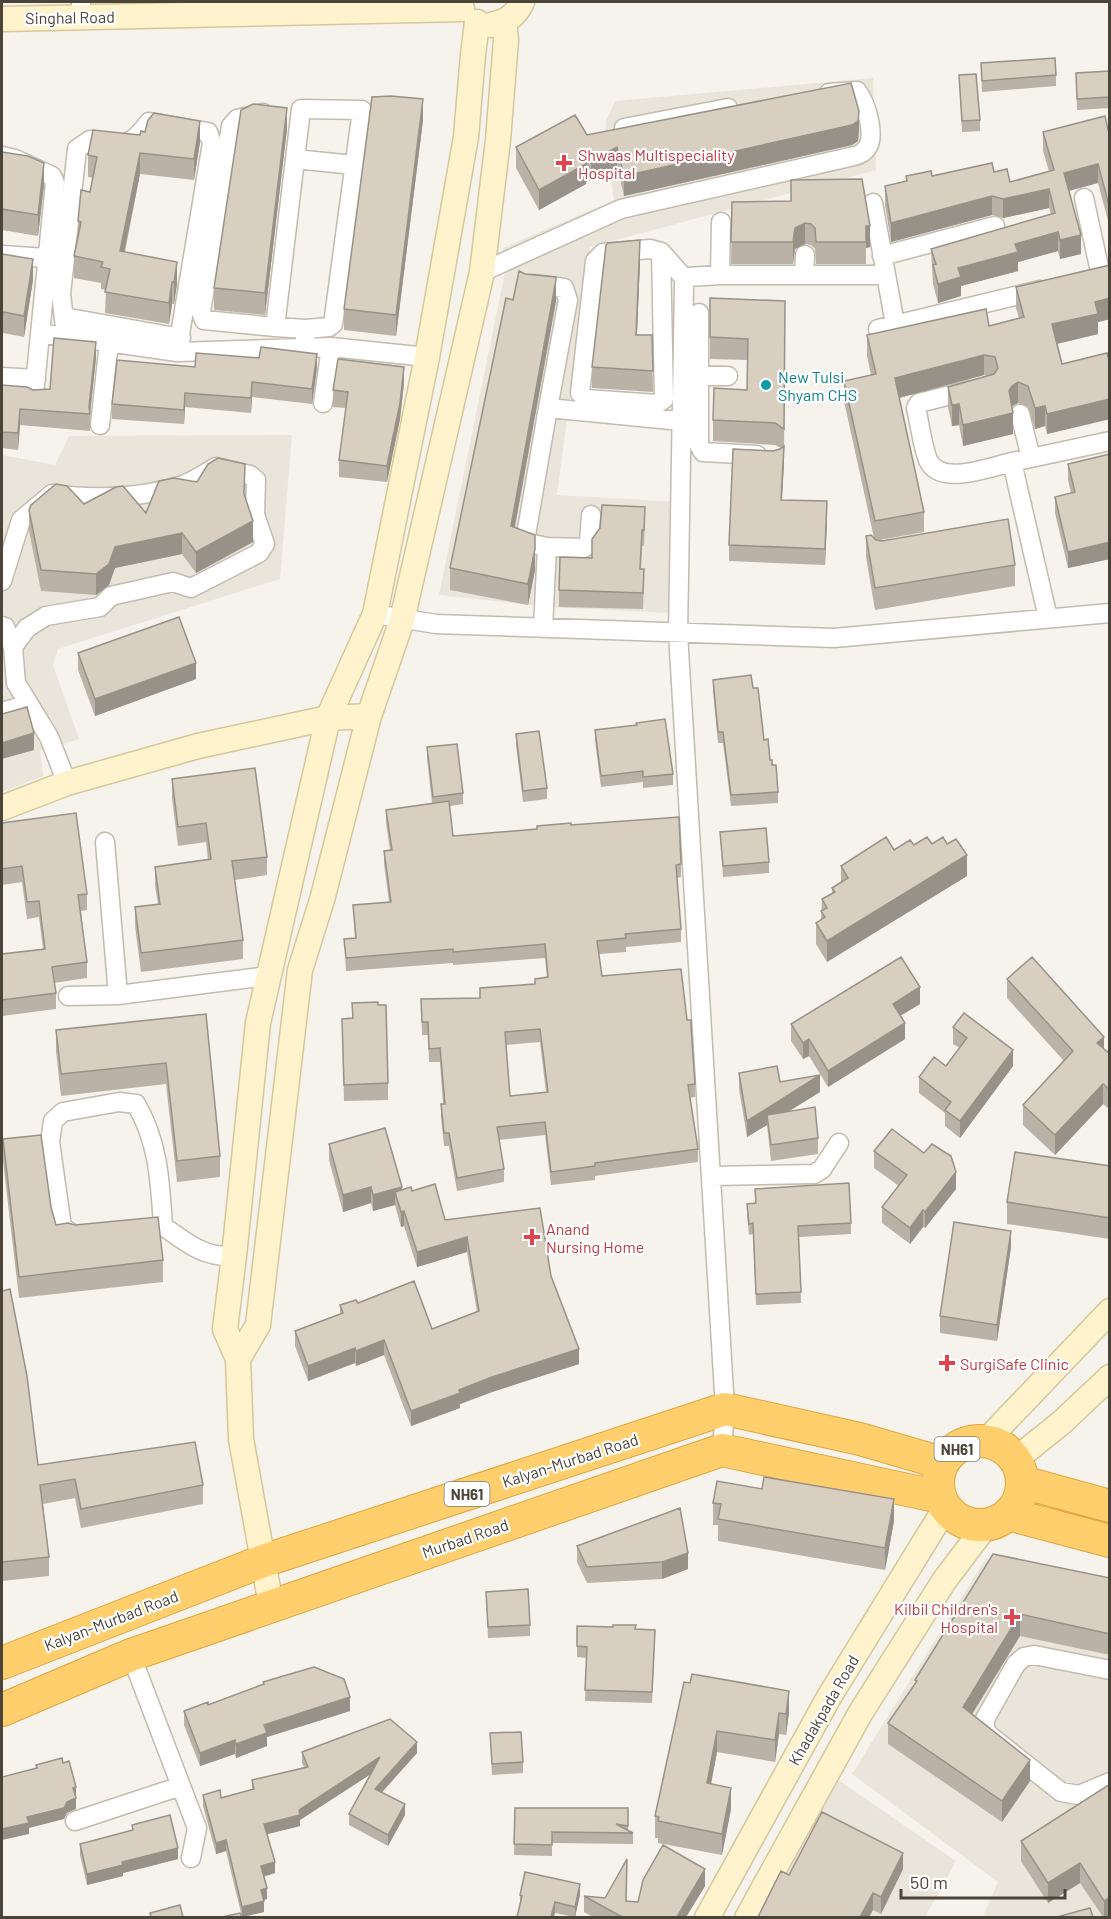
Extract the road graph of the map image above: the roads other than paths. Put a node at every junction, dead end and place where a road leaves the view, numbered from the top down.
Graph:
1 (522, 2) edge
2 (81, 9) edge
3 (466, 11) edge
4 (2, 19) edge
5 (504, 21) junction
6 (812, 95) edge
7 (382, 106) edge
8 (743, 106) edge
9 (301, 109) junction
10 (362, 110) junction
11 (624, 128) edge
12 (2, 156) edge
13 (295, 159) junction
14 (354, 165) junction
15 (1084, 198) dead end
16 (873, 203) dead end
17 (721, 222) dead end
18 (994, 226) dead end
19 (661, 252) junction
20 (2, 255) edge
21 (805, 255) dead end
22 (882, 256) junction
23 (46, 258) junction
24 (482, 272) junction
25 (720, 275) junction
26 (804, 275) junction
27 (886, 275) junction
28 (1100, 276) edge
29 (686, 280) junction
30 (526, 284) edge
31 (1055, 287) edge
32 (699, 313) dead end
33 (64, 317) junction
34 (275, 327) junction
35 (306, 329) junction
36 (40, 334) junction
37 (66, 336) junction
38 (110, 342) junction
39 (179, 345) junction
40 (331, 347) junction
41 (304, 348) junction
42 (427, 357) junction
43 (690, 375) junction
44 (728, 376) dead end
45 (2, 377) edge
46 (987, 386) edge
47 (323, 403) dead end
48 (548, 408) junction
49 (1020, 414) dead end
50 (681, 421) junction
51 (100, 425) dead end
52 (1110, 441) edge
53 (774, 456) edge
54 (1031, 458) junction
55 (1012, 462) junction
56 (591, 515) dead end
57 (1027, 526) junction
58 (1004, 530) edge
59 (547, 547) junction
60 (2, 581) edge
61 (1110, 613) edge
62 (375, 614) junction
63 (1048, 618) junction
64 (402, 620) junction
65 (3, 624) edge
66 (543, 628) junction
67 (678, 634) junction
68 (13, 647) junction
69 (29, 704) junction
70 (2, 712) edge
71 (369, 716) junction
72 (328, 718) junction
73 (67, 783) junction
74 (2, 808) edge
75 (105, 842) dead end
76 (268, 976) junction
77 (118, 994) junction
78 (68, 996) dead end
79 (839, 1143) dead end
80 (711, 1176) junction
81 (95, 1233) edge
82 (234, 1256) junction
83 (1110, 1311) edge
84 (238, 1359) junction
85 (1110, 1377) edge
86 (725, 1409) junction
87 (985, 1442) junction
88 (722, 1450) junction
89 (942, 1463) junction
90 (1018, 1471) junction
91 (943, 1502) junction
92 (1110, 1506) edge
93 (997, 1519) junction
94 (1110, 1541) edge
95 (263, 1561) junction
96 (271, 1605) junction
97 (131, 1655) junction
98 (2, 1663) edge
99 (1110, 1670) edge
100 (829, 1697) junction
101 (2, 1710) edge
102 (861, 1712) junction
103 (817, 1719) junction
104 (849, 1735) junction
105 (1110, 1782) edge
106 (181, 1785) junction
107 (75, 1821) dead end
108 (191, 1858) dead end
109 (707, 1917) edge
110 (747, 1917) edge

1 - 5 street
2 - 3 street, Singhal Road
2 - 4 street, Singhal Road
3 - 5 street, Singhal Road
3 - 42 street
5 - 24 street
6 - 24 street
7 - 10 street
8 - 11 street
9 - 10 street
9 - 13 street
9 - 34 street
10 - 14 street
12 - 23 street
13 - 14 street
13 - 34 street
14 - 35 street
15 - 28 street
16 - 22 street
17 - 25 street
18 - 22 street
19 - 19 street
19 - 29 street
20 - 23 street
21 - 26 street
22 - 27 street
23 - 36 street
24 - 64 street
25 - 26 street
25 - 29 street
26 - 27 street
27 - 31 street
29 - 43 street
30 - 48 street
32 - 43 street
33 - 37 street
33 - 39 street
33 - 39 street
34 - 35 street
35 - 41 street
36 - 37 street
36 - 45 street
37 - 38 street
38 - 39 street
38 - 51 street
39 - 41 street
40 - 41 street
40 - 42 street
40 - 47 street
42 - 62 street
43 - 44 street
43 - 50 street
43 - 53 street
46 - 55 street
48 - 50 street
48 - 59 street
49 - 54 street
50 - 67 street
52 - 54 street
54 - 55 street
55 - 57 street
56 - 59 street
57 - 58 street
57 - 63 street
59 - 66 street
60 - 68 street
61 - 63 street
62 - 64 street
62 - 72 street
63 - 67 street
64 - 66 street
64 - 71 street
65 - 68 street
66 - 67 street
67 - 80 street
68 - 69 street
69 - 70 street
69 - 73 street
71 - 72 street
71 - 84 street
72 - 73 street
72 - 76 street
73 - 74 street
75 - 77 street
76 - 77 street
76 - 82 street
77 - 78 street
79 - 80 street
80 - 86 street
81 - 82 street
82 - 84 street
83 - 87 street
84 - 95 street
85 - 90 street
86 - 88 street
86 - 89 highway, NH61
86 - 95 highway, Kalyan-Murbad Road / NH61
87 - 89 highway, NH61
87 - 90 highway, NH61
88 - 91 highway
88 - 96 highway, Murbad Road / NH61
89 - 91 highway, NH61
90 - 92 highway, NH61
90 - 93 highway
91 - 93 highway
91 - 100 street, Khadakpada Road
93 - 94 highway
93 - 102 street
95 - 96 street
95 - 98 highway, Kalyan-Murbad Road / NH61
96 - 97 highway, Murbad Road / NH61
97 - 101 highway, Murbad Road / NH61
97 - 106 street
99 - 105 street
100 - 102 street
100 - 103 street, Khadakpada Road
102 - 104 street
103 - 104 street
103 - 109 street, Khadakpada Road
104 - 110 street
106 - 107 street
106 - 108 street

